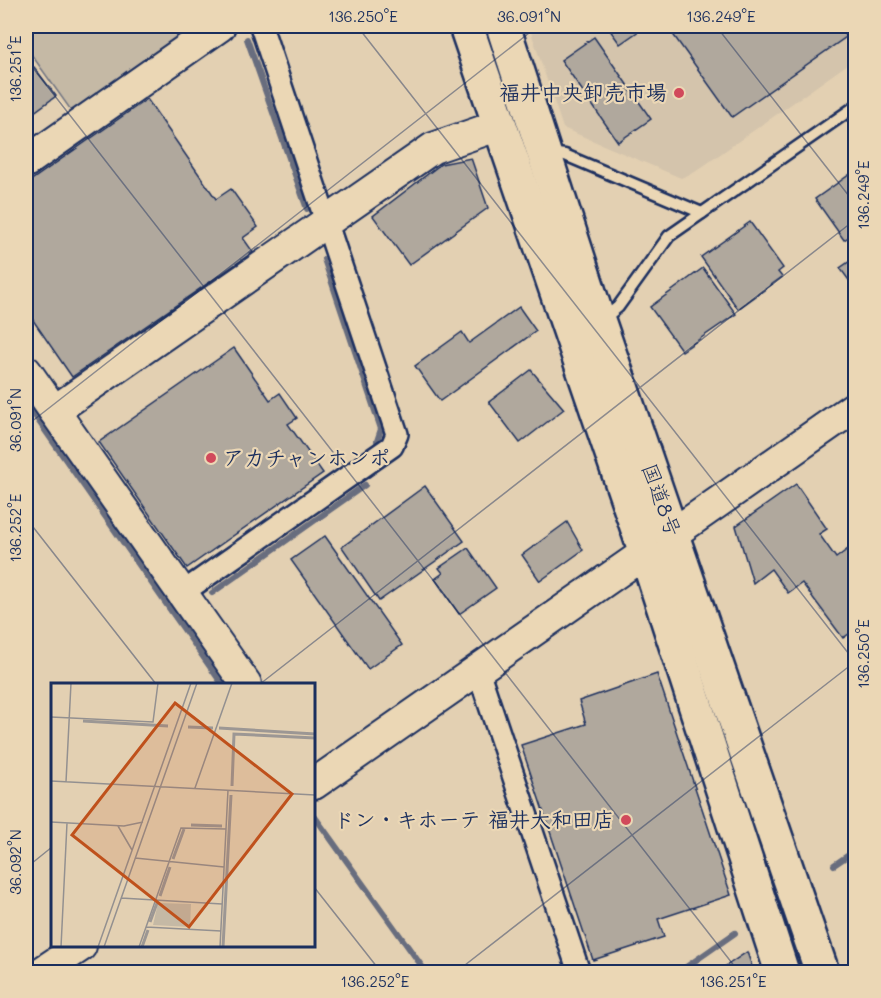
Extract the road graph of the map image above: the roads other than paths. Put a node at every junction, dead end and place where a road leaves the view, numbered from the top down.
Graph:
1 (220, 26) edge
2 (261, 26) edge
3 (466, 26) edge
4 (503, 26) edge
5 (855, 106) edge
6 (500, 125) junction
7 (545, 152) junction
8 (26, 162) edge
9 (702, 213) junction
10 (327, 221) junction
11 (599, 323) junction
12 (26, 371) edge
13 (855, 406) edge
14 (54, 411) junction
15 (674, 533) junction
16 (646, 553) junction
17 (182, 593) junction
18 (478, 670) junction
19 (245, 683) edge
20 (315, 782) edge
21 (78, 947) edge
22 (42, 972) edge
23 (579, 972) edge
24 (782, 972) edge
25 (822, 972) edge

1 - 8 street
2 - 10 street
3 - 6 highway, 国道8号
4 - 7 highway, 国道8号
5 - 9 lane
6 - 10 street
6 - 16 highway, 国道8号
7 - 9 lane
7 - 11 highway, 国道8号
9 - 11 lane
10 - 14 street
10 - 17 street
11 - 15 highway, 国道8号
12 - 14 street
13 - 15 street
14 - 17 street
15 - 16 street
15 - 25 highway, 国道8号
16 - 18 street
16 - 24 highway, 国道8号
17 - 19 street
18 - 20 street
18 - 23 street
21 - 22 street

